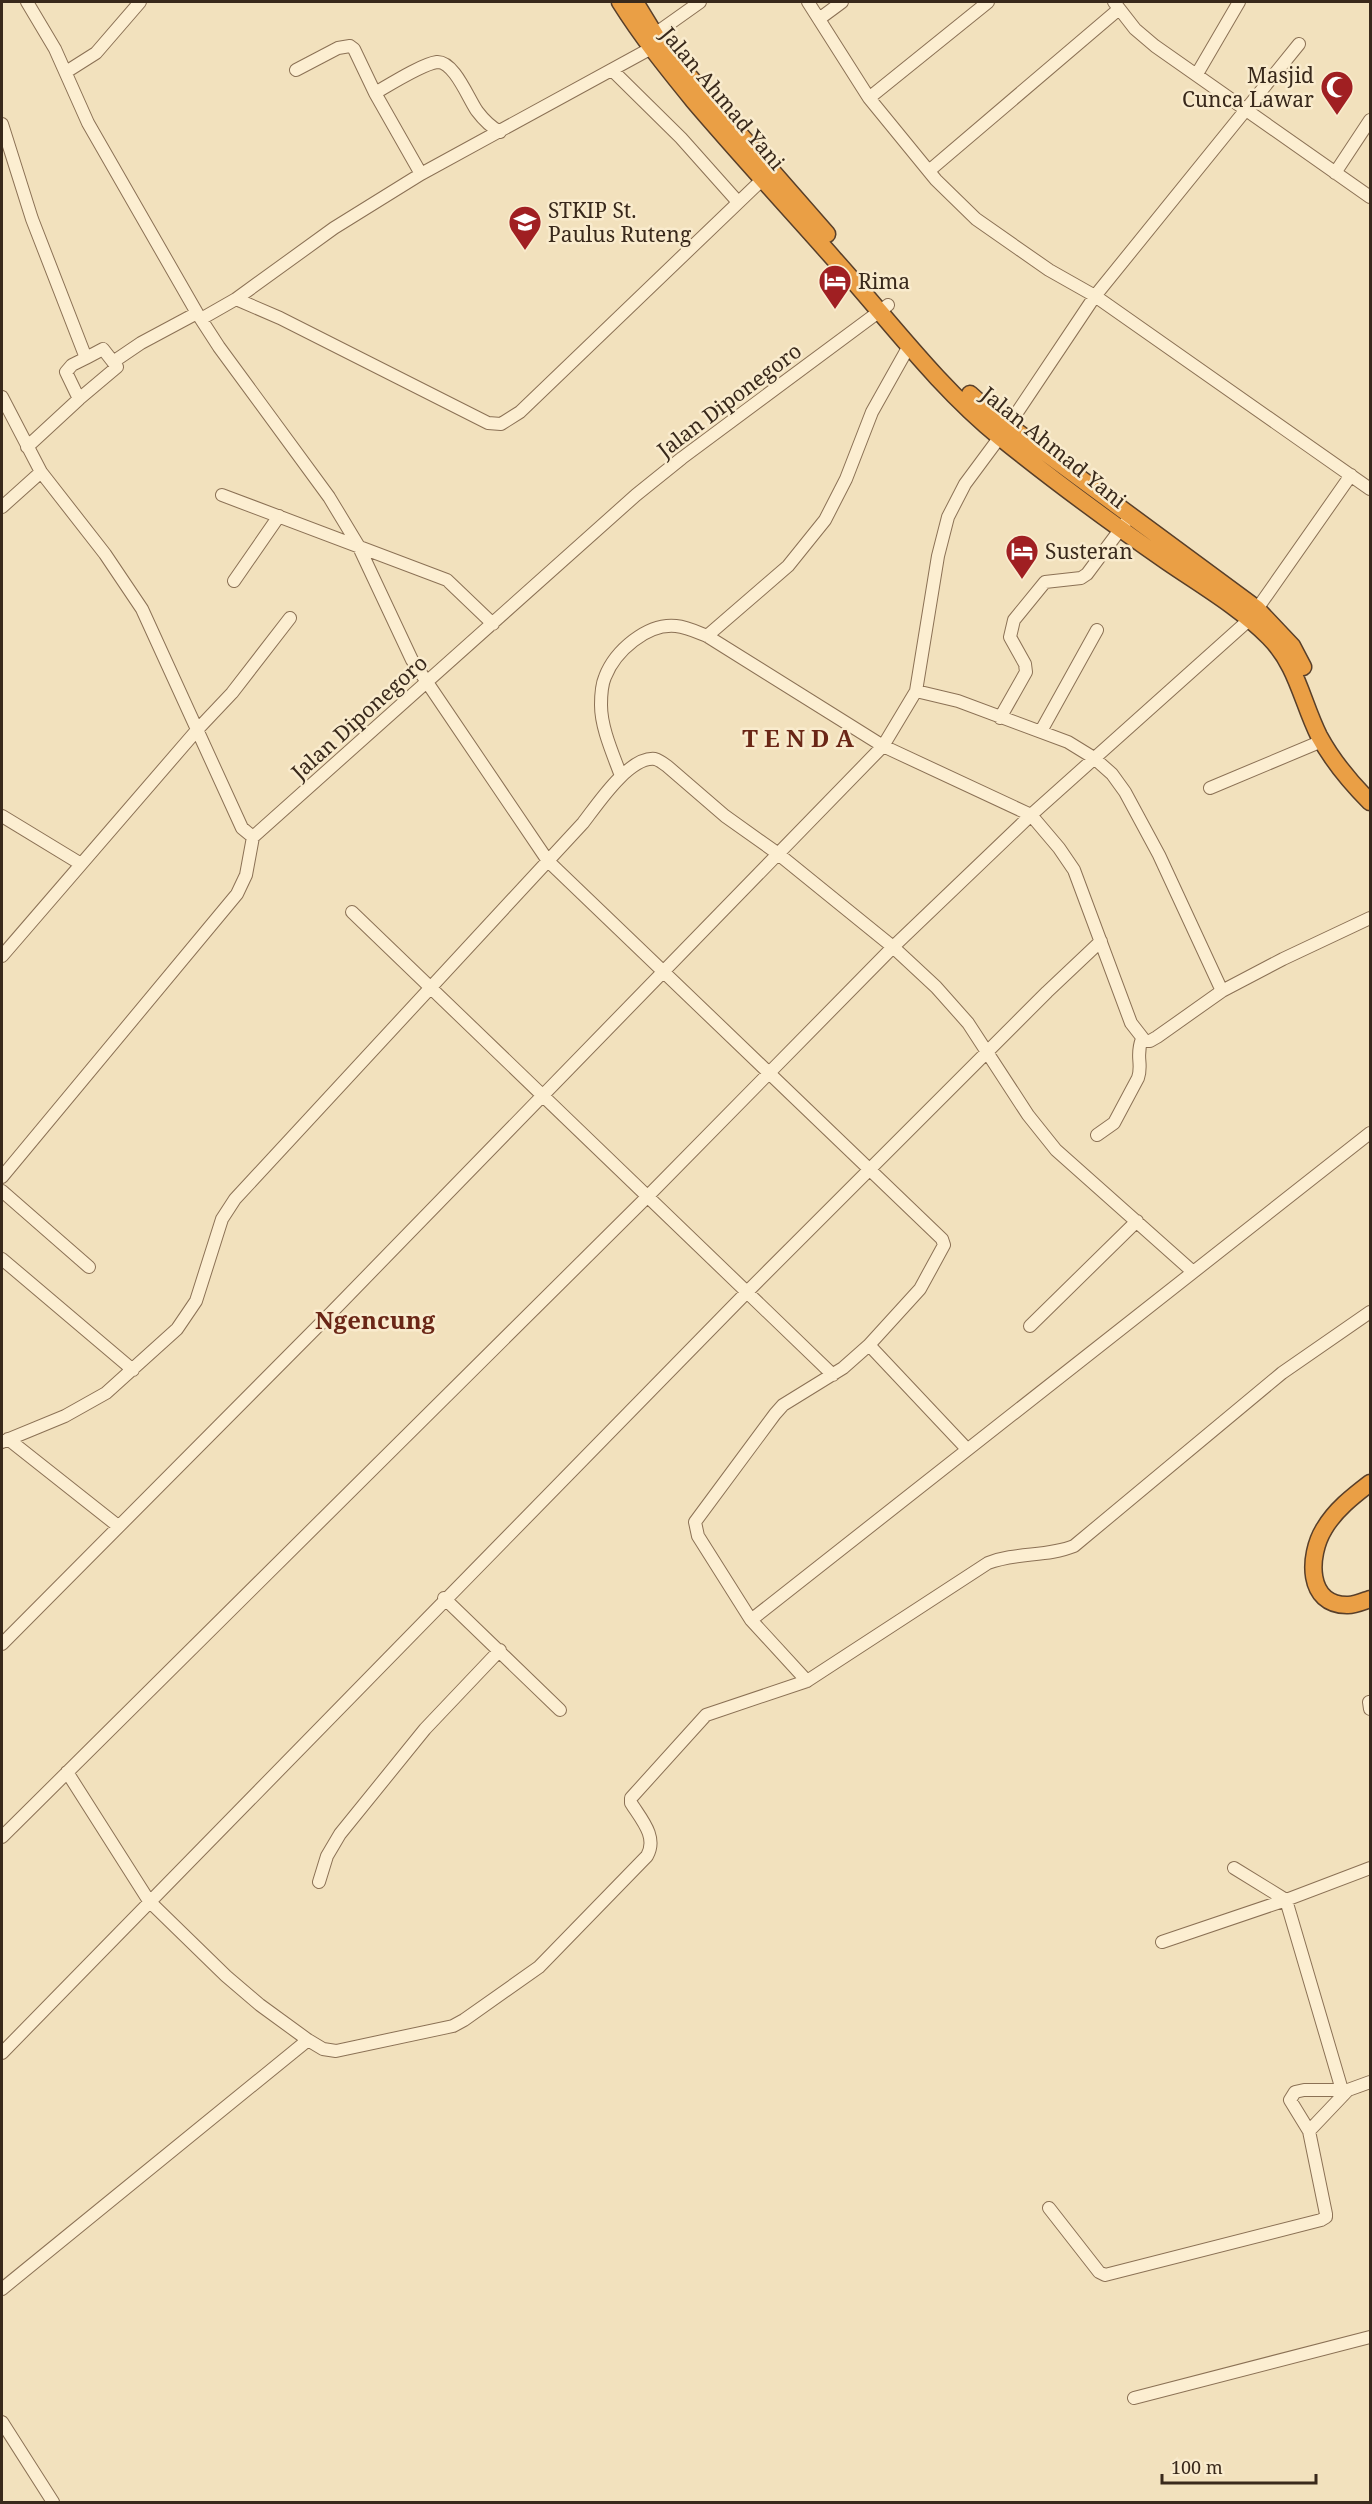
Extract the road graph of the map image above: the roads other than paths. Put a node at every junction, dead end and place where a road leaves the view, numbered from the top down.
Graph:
1 (27, 2) edge
2 (140, 2) edge
3 (620, 2) edge
4 (635, 2) edge
5 (700, 2) edge
6 (808, 2) edge
7 (842, 2) edge
8 (988, 2) edge
9 (1239, 2) edge
10 (1116, 5) edge
11 (819, 19) junction
12 (655, 42) junction
13 (1299, 44) dead end
14 (296, 70) dead end
15 (612, 70) junction
16 (66, 72) junction
17 (1197, 74) junction
18 (375, 93) junction
19 (869, 98) junction
20 (1245, 110) junction
21 (1371, 120) edge
22 (2, 124) edge
23 (500, 132) junction
24 (6, 153) edge
25 (930, 170) junction
26 (1335, 173) junction
27 (421, 174) junction
28 (766, 176) junction
29 (1371, 197) edge
30 (738, 202) junction
31 (1095, 296) junction
32 (236, 299) junction
33 (884, 308) junction
34 (199, 316) junction
35 (909, 346) junction
36 (86, 358) junction
37 (113, 362) junction
38 (2, 397) edge
39 (79, 399) junction
40 (1004, 431) junction
41 (27, 447) junction
42 (41, 472) junction
43 (1351, 475) junction
44 (1371, 489) edge
45 (222, 495) dead end
46 (2, 507) edge
47 (279, 516) junction
48 (1125, 523) junction
49 (358, 545) junction
50 (234, 581) dead end
51 (1253, 614) junction
52 (290, 618) dead end
53 (493, 624) junction
54 (1098, 630) dead end
55 (707, 636) junction
56 (427, 681) junction
57 (916, 690) junction
58 (1000, 717) junction
59 (197, 730) junction
60 (1041, 731) junction
61 (1322, 735) junction
62 (883, 746) junction
63 (1094, 758) junction
64 (621, 776) junction
65 (1210, 788) dead end
66 (1371, 789) edge
67 (1371, 802) edge
68 (1031, 815) junction
69 (2, 816) edge
70 (253, 837) junction
71 (777, 853) junction
72 (548, 861) junction
73 (81, 864) junction
74 (352, 912) dead end
75 (1371, 918) edge
76 (1101, 941) junction
77 (893, 947) junction
78 (2, 956) edge
79 (663, 970) junction
80 (431, 987) junction
81 (1222, 991) junction
82 (1142, 1039) junction
83 (986, 1053) junction
84 (769, 1071) junction
85 (543, 1096) junction
86 (1371, 1133) edge
87 (1097, 1135) dead end
88 (870, 1170) junction
89 (2, 1177) edge
90 (2, 1191) edge
91 (648, 1196) junction
92 (1137, 1221) junction
93 (2, 1259) edge
94 (89, 1267) dead end
95 (1192, 1271) junction
96 (746, 1293) junction
97 (1371, 1312) edge
98 (1030, 1326) dead end
99 (869, 1345) junction
100 (133, 1370) junction
101 (832, 1375) junction
102 (5, 1441) edge
103 (967, 1449) junction
104 (1371, 1483) edge
105 (118, 1526) junction
106 (444, 1598) junction
107 (1371, 1599) edge
108 (751, 1620) junction
109 (2, 1644) edge
110 (500, 1650) junction
111 (807, 1681) junction
112 (560, 1710) dead end
113 (67, 1772) junction
114 (2, 1837) edge
115 (1234, 1868) dead end
116 (1371, 1868) edge
117 (319, 1882) dead end
118 (1286, 1900) junction
119 (149, 1901) junction
120 (1162, 1941) dead end
121 (308, 2040) junction
122 (2, 2053) edge
123 (1371, 2082) edge
124 (1345, 2090) junction
125 (1309, 2131) junction
126 (1049, 2208) dead end
127 (2, 2289) edge
128 (1371, 2337) edge
129 (1134, 2398) dead end
130 (2, 2422) edge
131 (53, 2502) edge

1 - 16 street
2 - 16 street
3 - 12 highway, Jalan Ahmad Yani
4 - 12 highway, Jalan Ahmad Yani
5 - 12 street
6 - 11 street
7 - 11 street
8 - 19 street
9 - 17 street
10 - 17 street
10 - 25 street
11 - 19 street
12 - 15 street
12 - 28 highway, Jalan Ahmad Yani
13 - 20 street
14 - 18 street
15 - 23 street
15 - 30 street
16 - 34 street
17 - 20 street
18 - 23 street
18 - 27 street
19 - 25 street
20 - 26 street
20 - 31 street
21 - 26 street
22 - 24 street
23 - 27 street
24 - 36 street
25 - 31 street
26 - 29 street
27 - 32 street
28 - 30 street
28 - 33 highway, Jalan Ahmad Yani
30 - 32 street
31 - 40 street
31 - 43 street
32 - 34 street
33 - 35 highway, Jalan Ahmad Yani
33 - 40 highway, Jalan Ahmad Yani
33 - 53 street, Jalan Diponegoro
34 - 37 street
34 - 49 street
35 - 40 highway, Jalan Ahmad Yani
35 - 55 street
36 - 37 street
36 - 39 street
37 - 39 street
38 - 41 street
39 - 41 street
40 - 48 highway, Jalan Ahmad Yani
40 - 57 street
41 - 42 street
42 - 46 street
42 - 59 street
43 - 44 street
43 - 51 street
45 - 47 street
47 - 49 street
47 - 50 street
48 - 51 highway, Jalan Ahmad Yani
48 - 58 street
49 - 53 street
49 - 56 street
51 - 61 highway, Jalan Ahmad Yani
51 - 63 street
52 - 59 street
53 - 56 street, Jalan Diponegoro
54 - 60 street
55 - 62 street
55 - 64 street
56 - 70 street, Jalan Diponegoro
56 - 72 street
57 - 58 street
57 - 62 street
58 - 60 street
59 - 70 street
59 - 73 street
60 - 63 street
61 - 65 street
61 - 66 highway, Jalan Ahmad Yani
61 - 67 highway, Jalan Ahmad Yani
62 - 68 street
62 - 71 street
63 - 68 street
63 - 81 street
64 - 71 street
64 - 72 street
68 - 76 street
68 - 77 street
69 - 73 street
70 - 89 street
71 - 77 street
71 - 79 street
72 - 79 street
72 - 80 street
73 - 78 street
74 - 80 street
75 - 81 street
76 - 82 street
76 - 83 street
77 - 83 street
77 - 84 street
79 - 84 street
79 - 85 street
80 - 85 street
80 - 100 street
81 - 82 street
82 - 87 street
83 - 88 street
83 - 92 street
84 - 88 street
84 - 91 street
85 - 91 street
85 - 105 street
86 - 95 street
88 - 96 street
88 - 99 street
90 - 94 street
91 - 96 street
91 - 113 street
92 - 95 street
92 - 98 street
93 - 100 street
95 - 103 street
96 - 101 street
96 - 106 street
97 - 111 street
99 - 101 street
99 - 103 street
100 - 102 street
101 - 108 street
102 - 105 street
103 - 108 street
104 - 107 highway
105 - 109 street
106 - 110 street
106 - 119 street
108 - 111 street
110 - 112 street
110 - 117 street
111 - 121 street
113 - 114 street
113 - 119 street
115 - 118 street
116 - 118 street
118 - 120 street
118 - 124 street
119 - 121 street
119 - 122 street
121 - 127 street
123 - 124 street
124 - 125 street
124 - 125 street
125 - 126 street
128 - 129 street
130 - 131 street

